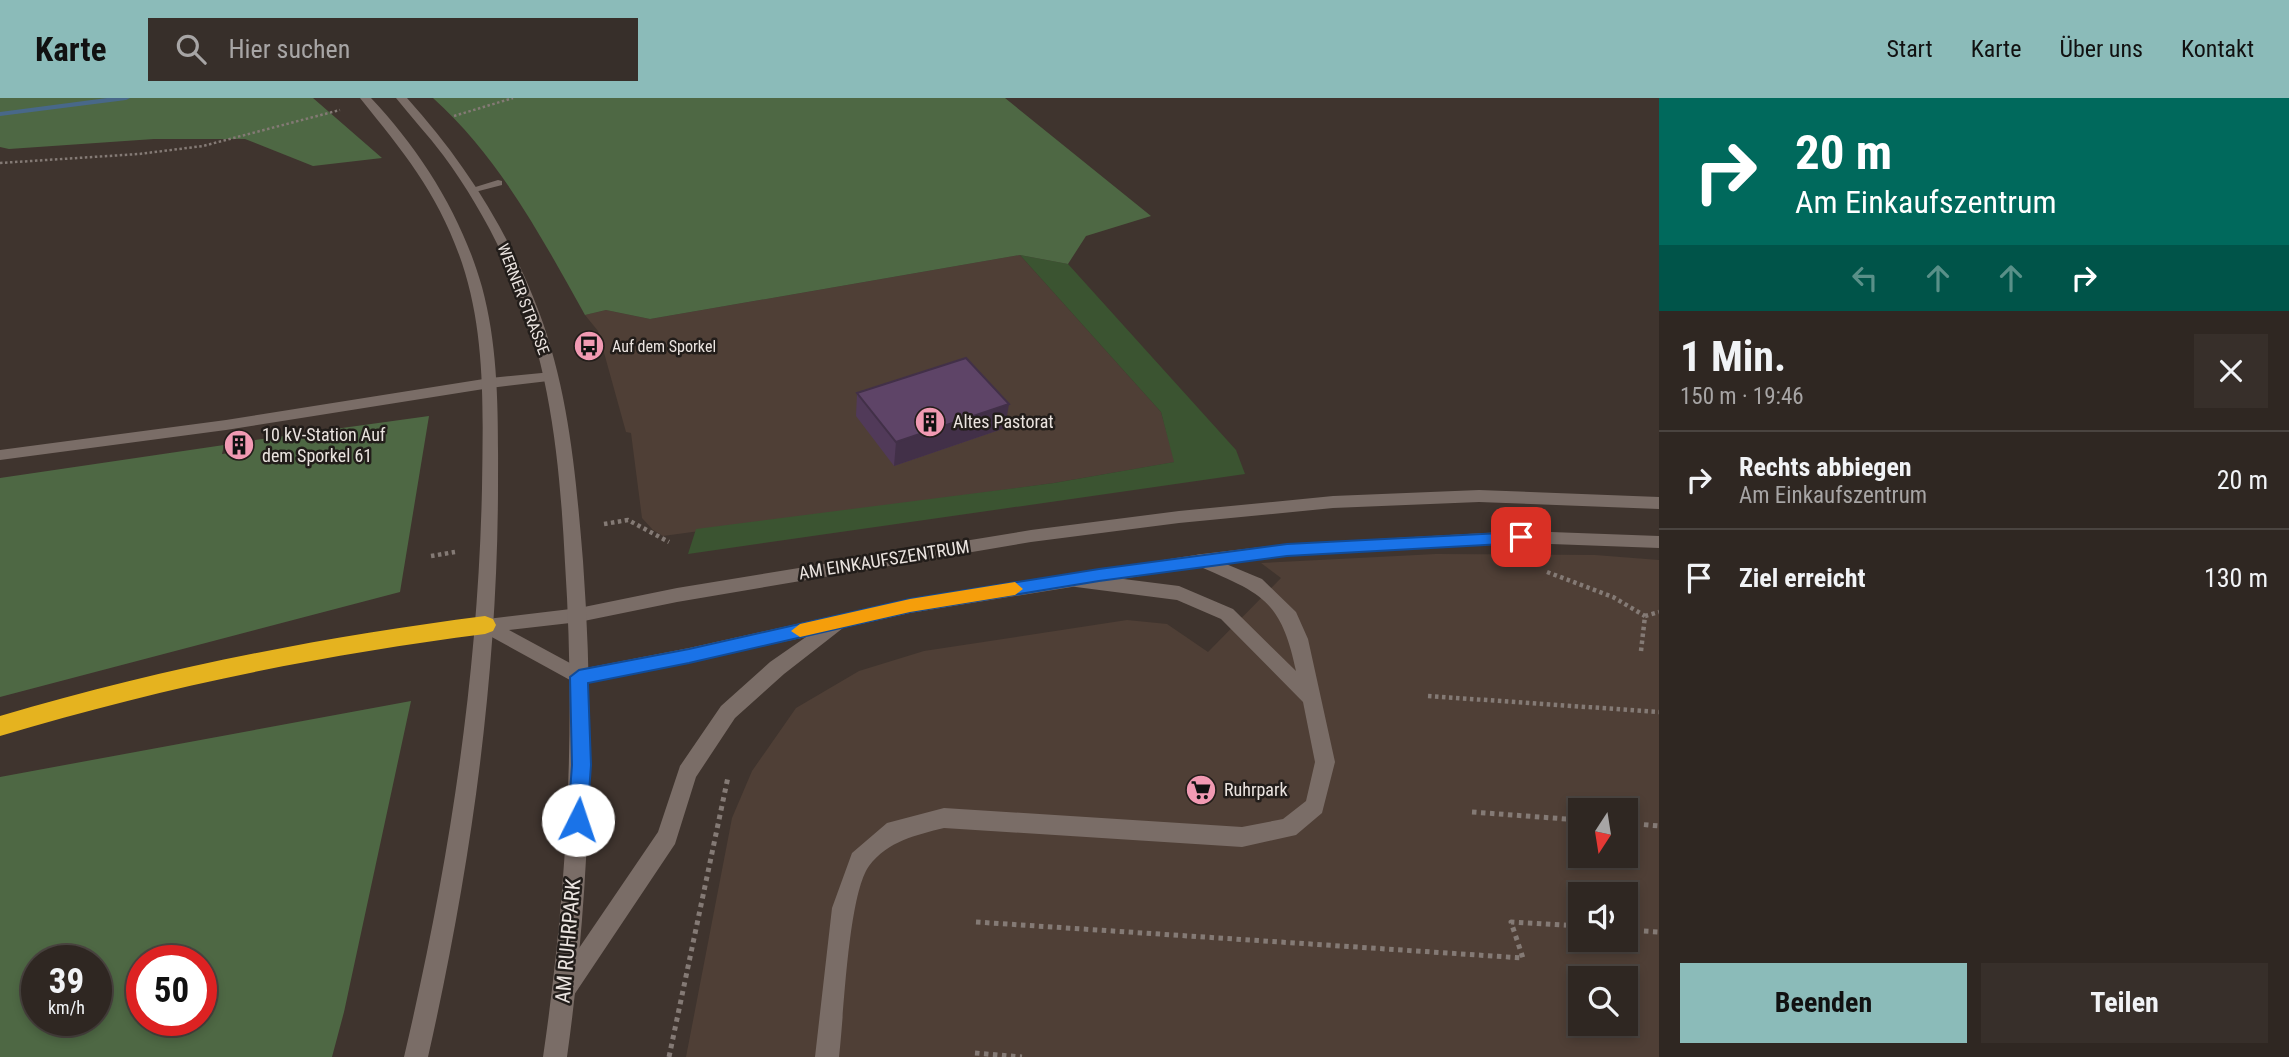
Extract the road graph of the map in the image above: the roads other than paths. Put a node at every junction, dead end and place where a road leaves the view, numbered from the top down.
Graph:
1 (401, 98) edge
2 (368, 100) edge
3 (498, 183) dead end
4 (475, 189) junction
5 (552, 377) junction
6 (489, 383) junction
7 (0, 455) edge
8 (1659, 503) edge
9 (1659, 542) edge
10 (1202, 560) junction
11 (1073, 579) junction
12 (579, 615) junction
13 (841, 622) junction
14 (485, 625) junction
15 (579, 677) junction
16 (1312, 699) junction
17 (0, 726) edge
18 (566, 987) junction
19 (416, 1057) edge
20 (555, 1057) edge
21 (827, 1057) edge

1 - 4 street, WERNER STRASSE
2 - 6 street
3 - 4 street
4 - 5 street, WERNER STRASSE
5 - 6 street
5 - 12 street, WERNER STRASSE
6 - 7 street
6 - 14 street
8 - 12 street, AM EINKAUFSZENTRUM
9 - 10 street
10 - 11 street
10 - 16 street
11 - 13 street
11 - 16 street
12 - 14 street, AM EINKAUFSZENTRUM
12 - 15 street, AM RUHRPARK
13 - 15 street
13 - 18 street
14 - 15 street
14 - 17 highway
14 - 19 street
15 - 18 street, AM RUHRPARK
16 - 21 street
18 - 20 street, AM RUHRPARK

